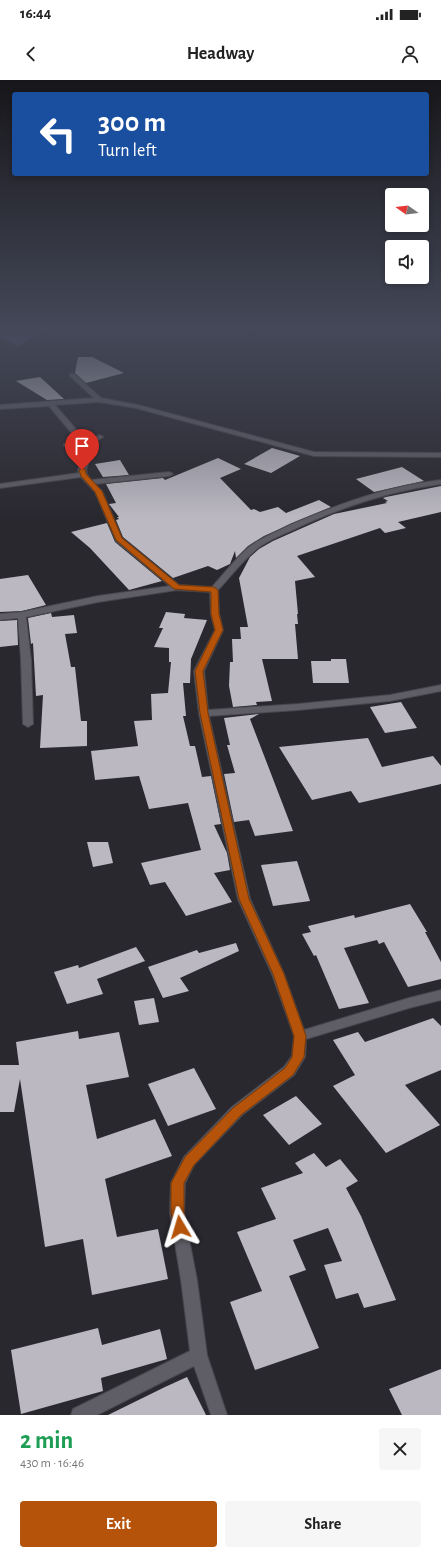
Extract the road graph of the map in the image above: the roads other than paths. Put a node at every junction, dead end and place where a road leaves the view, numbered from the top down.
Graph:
1 (91, 392) edge
2 (99, 400) junction
3 (52, 404) junction
4 (0, 407) edge
5 (100, 437) dead end
6 (66, 445) dead end
7 (85, 445) junction
8 (441, 455) edge
9 (169, 474) dead end
10 (83, 475) junction
11 (90, 482) junction
12 (441, 482) edge
13 (0, 486) edge
14 (177, 587) junction
15 (214, 590) junction
16 (22, 615) junction
17 (0, 617) edge
18 (441, 688) edge
19 (204, 713) junction
20 (28, 724) dead end
21 (441, 995) edge
22 (300, 1036) junction
23 (199, 1355) junction
24 (79, 1415) edge
25 (219, 1415) edge

1 - 2 street
2 - 3 street
2 - 8 street
3 - 4 street
3 - 7 street
5 - 7 street
6 - 7 street
7 - 10 street
9 - 11 street
10 - 11 street
10 - 13 street
11 - 14 street
12 - 15 street
14 - 15 street
14 - 16 street
15 - 19 street
16 - 17 street
16 - 20 street
18 - 19 street
19 - 22 street
21 - 22 street
22 - 23 street
23 - 24 street
23 - 25 street

